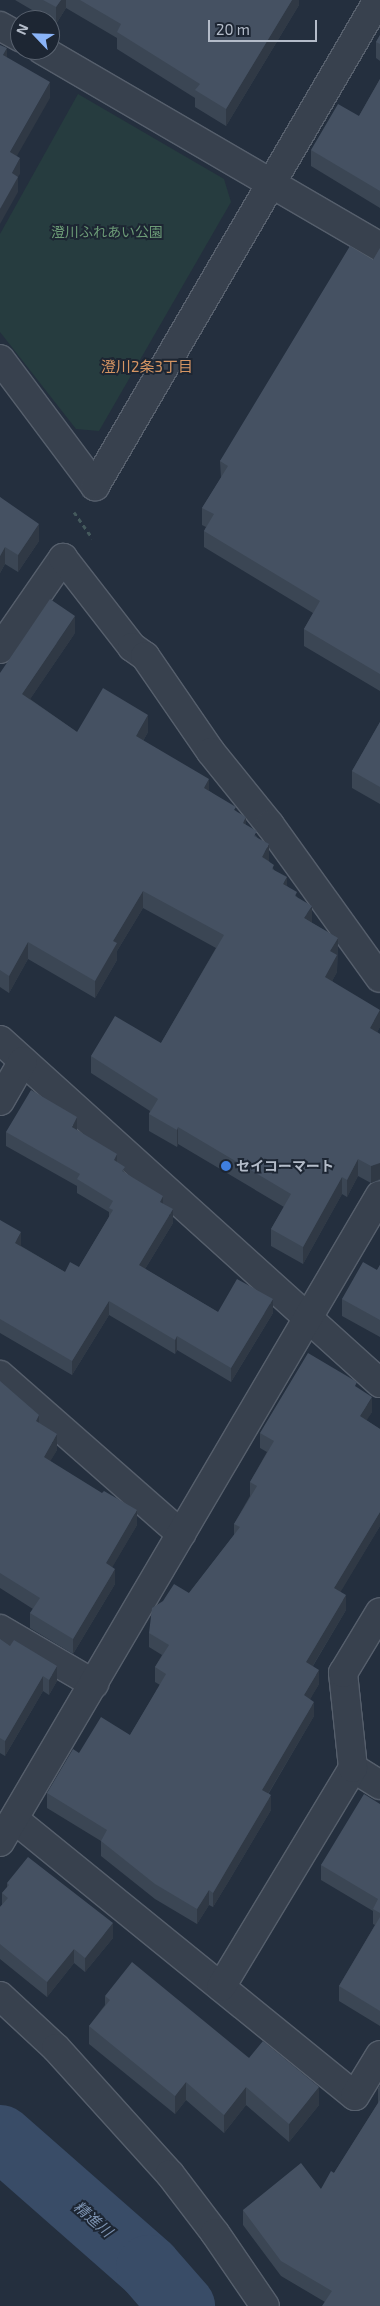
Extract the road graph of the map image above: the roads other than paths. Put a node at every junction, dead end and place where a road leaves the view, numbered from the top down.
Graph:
1 (369, 3) edge
2 (59, 60) edge
3 (270, 184) junction
4 (380, 247) edge
5 (0, 359) edge
6 (0, 649) edge
7 (380, 978) edge
8 (0, 1040) edge
9 (23, 1061) junction
10 (0, 1100) edge
11 (380, 1195) edge
12 (308, 1319) junction
13 (0, 1375) edge
14 (380, 1383) edge
15 (181, 1534) junction
16 (380, 1612) edge
17 (0, 1629) edge
18 (94, 1684) junction
19 (353, 1768) junction
20 (380, 1785) edge
21 (14, 1819) junction
22 (0, 1842) edge
23 (221, 1987) junction
24 (0, 1996) edge
25 (380, 2055) edge
26 (265, 2306) edge

1 - 3 street
2 - 3 street
3 - 4 street
3 - 5 street
6 - 7 street
8 - 9 street
9 - 10 street
9 - 12 street
11 - 12 street
12 - 14 street
12 - 15 street
13 - 15 street
15 - 18 street
16 - 19 street
17 - 18 street
18 - 21 street
19 - 20 street
19 - 23 street
21 - 22 street
21 - 23 street
23 - 25 street
24 - 26 street

